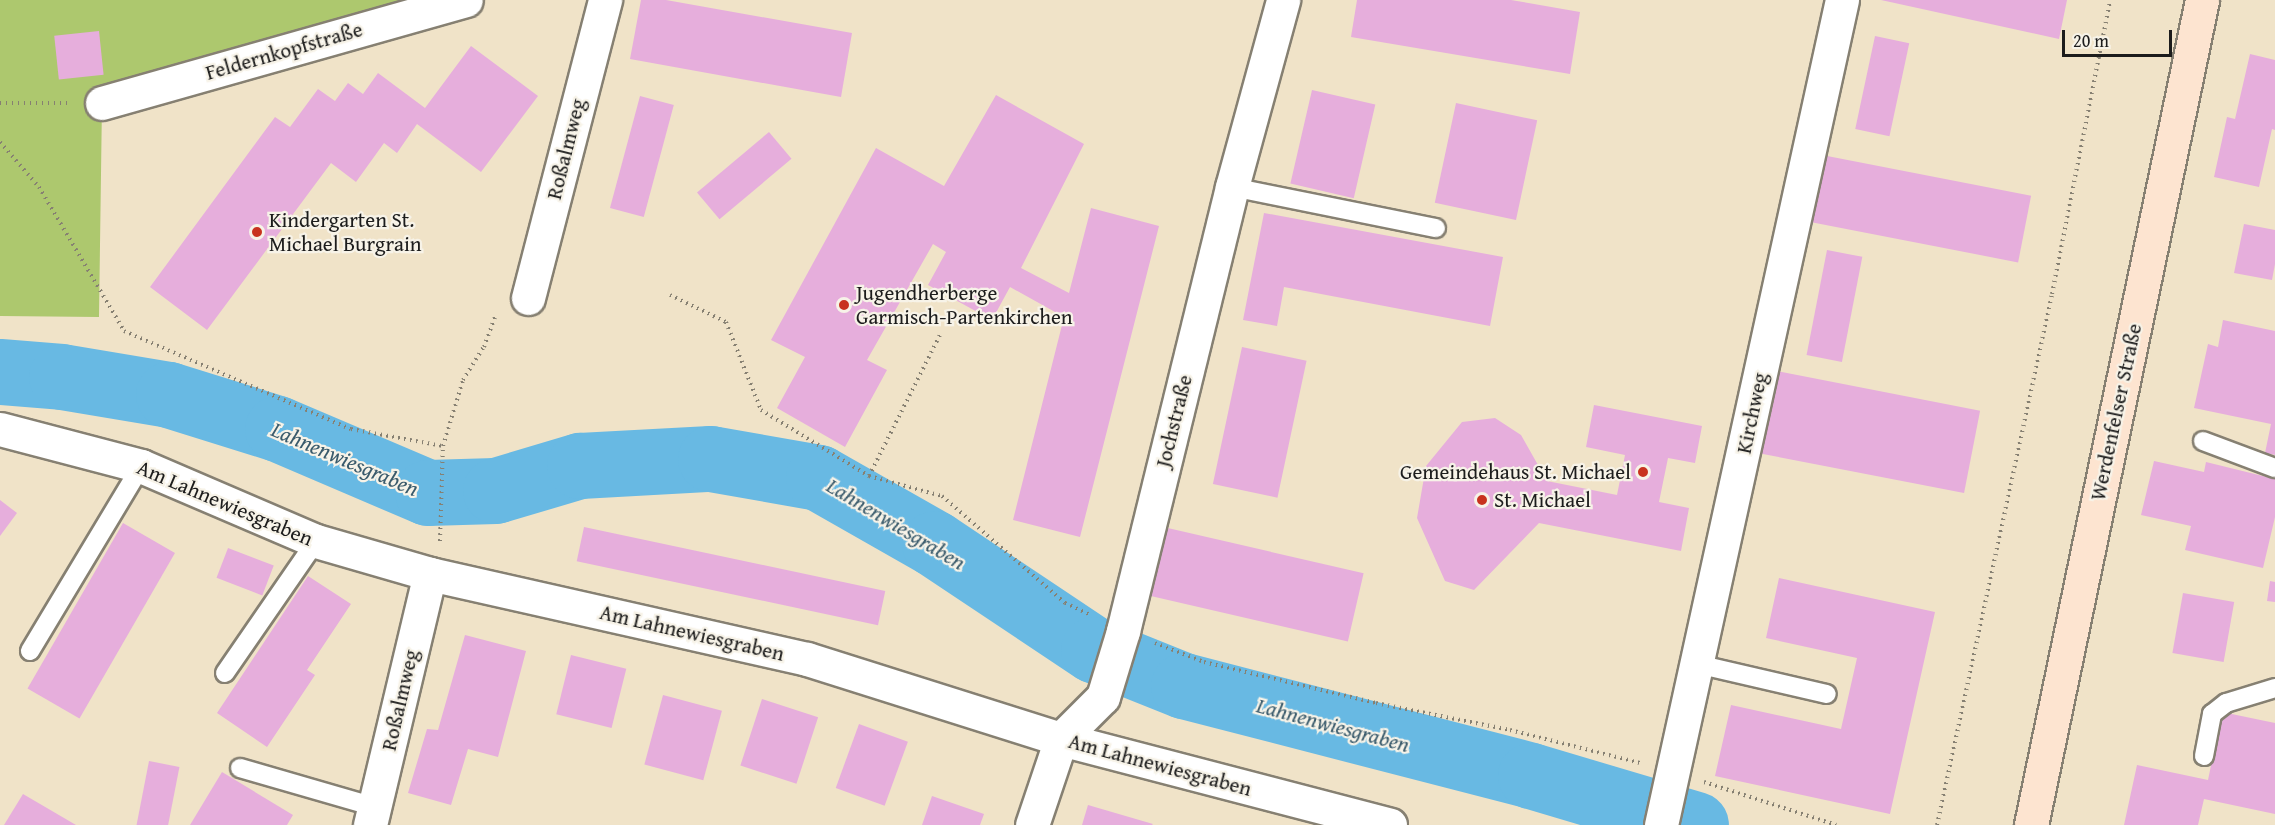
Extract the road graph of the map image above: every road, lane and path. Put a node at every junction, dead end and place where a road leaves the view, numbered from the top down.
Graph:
1 (466, 0) edge
2 (605, 0) edge
3 (1283, 0) edge
4 (1842, 0) edge
5 (2110, 0) edge
6 (2202, 0) edge
7 (0, 103) edge
8 (102, 103) joint
9 (0, 142) edge
10 (1232, 187) junction
11 (1436, 228) dead end
12 (669, 296) dead end
13 (528, 298) joint
14 (940, 335) dead end
15 (0, 429) edge
16 (2203, 441) dead end
17 (443, 446) junction
18 (141, 466) junction
19 (2275, 468) edge
20 (869, 476) junction
21 (441, 538) dead end
22 (316, 541) junction
23 (430, 574) junction
24 (1122, 631) junction
25 (30, 651) dead end
26 (1697, 664) junction
27 (225, 673) dead end
28 (2275, 688) edge
29 (1827, 694) dead end
30 (1061, 739) junction
31 (2204, 756) dead end
32 (240, 768) dead end
33 (1672, 780) junction
34 (372, 816) edge
35 (1032, 825) edge
36 (1390, 825) edge
37 (1661, 825) edge
38 (1836, 825) edge
39 (1937, 825) edge
40 (2031, 825) edge

1 - 8 street, Feldernkopfstraße
2 - 13 street, Roßalmweg
3 - 10 street, Jochstraße
4 - 26 street, Kirchweg
5 - 39 path
6 - 40 street, Werdenfelser Straße
7 - 8 path
9 - 17 path
10 - 11 lane
10 - 24 street, Jochstraße
12 - 20 path
13 - 17 path
14 - 20 path
15 - 18 street, Am Lahnewiesgraben
16 - 19 lane
17 - 21 path
18 - 22 street, Am Lahnewiesgraben
18 - 25 lane
20 - 24 path
22 - 23 street, Am Lahnewiesgraben
22 - 27 lane
23 - 30 street, Am Lahnewiesgraben
23 - 34 street, Roßalmweg
24 - 30 street, Jochstraße
24 - 33 path
26 - 29 lane
26 - 33 street, Kirchweg
28 - 31 lane
30 - 35 street, Jochstraße
30 - 36 street, Am Lahnewiesgraben
32 - 34 lane
33 - 37 street, Kirchweg
33 - 38 path

